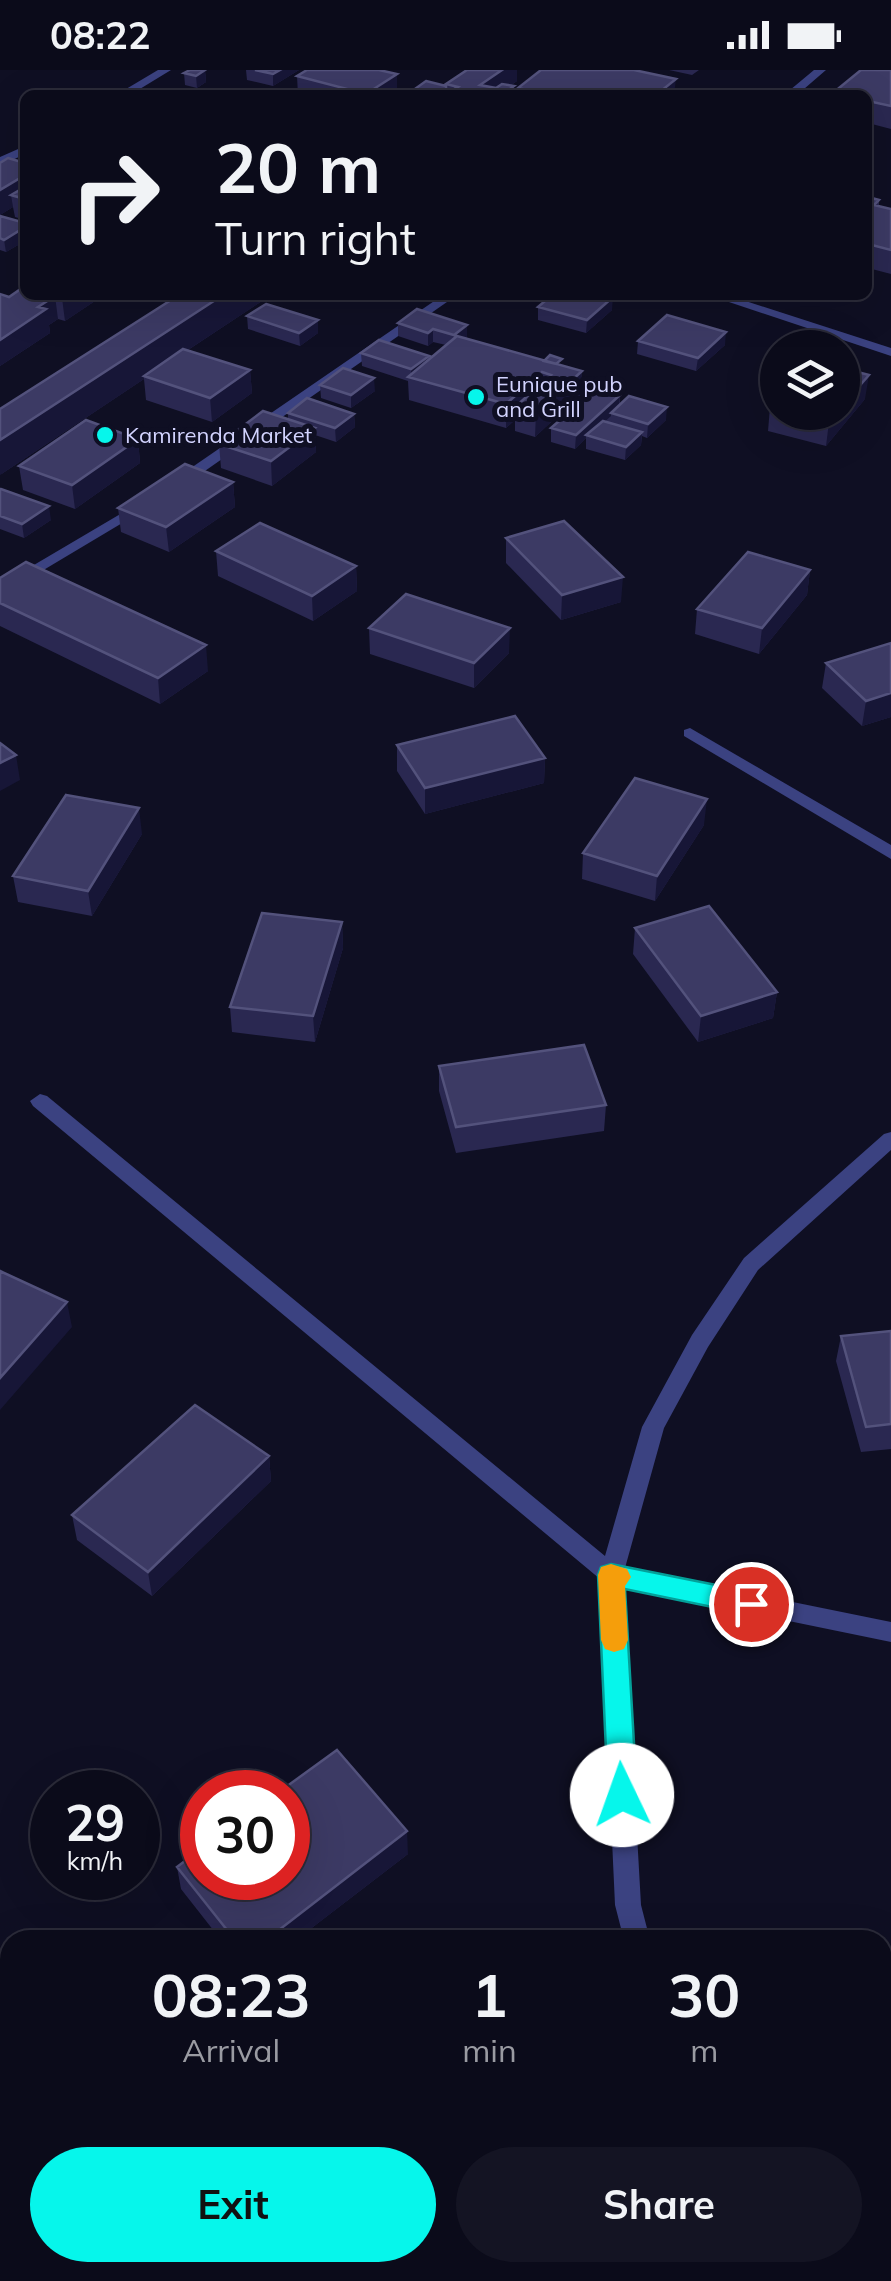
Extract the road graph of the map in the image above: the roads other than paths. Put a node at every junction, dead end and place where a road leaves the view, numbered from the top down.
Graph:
1 (166, 70) edge
2 (821, 70) edge
3 (131, 90) edge
4 (796, 90) edge
5 (444, 300) edge
6 (730, 300) edge
7 (891, 352) edge
8 (0, 591) edge
9 (690, 734) dead end
10 (891, 853) edge
11 (40, 1101) dead end
12 (891, 1139) edge
13 (611, 1575) junction
14 (891, 1632) edge
15 (634, 1930) edge

1 - 3 street
2 - 4 street
5 - 8 street
6 - 7 street
9 - 10 street
11 - 13 street
12 - 13 street
13 - 14 street
13 - 15 street

